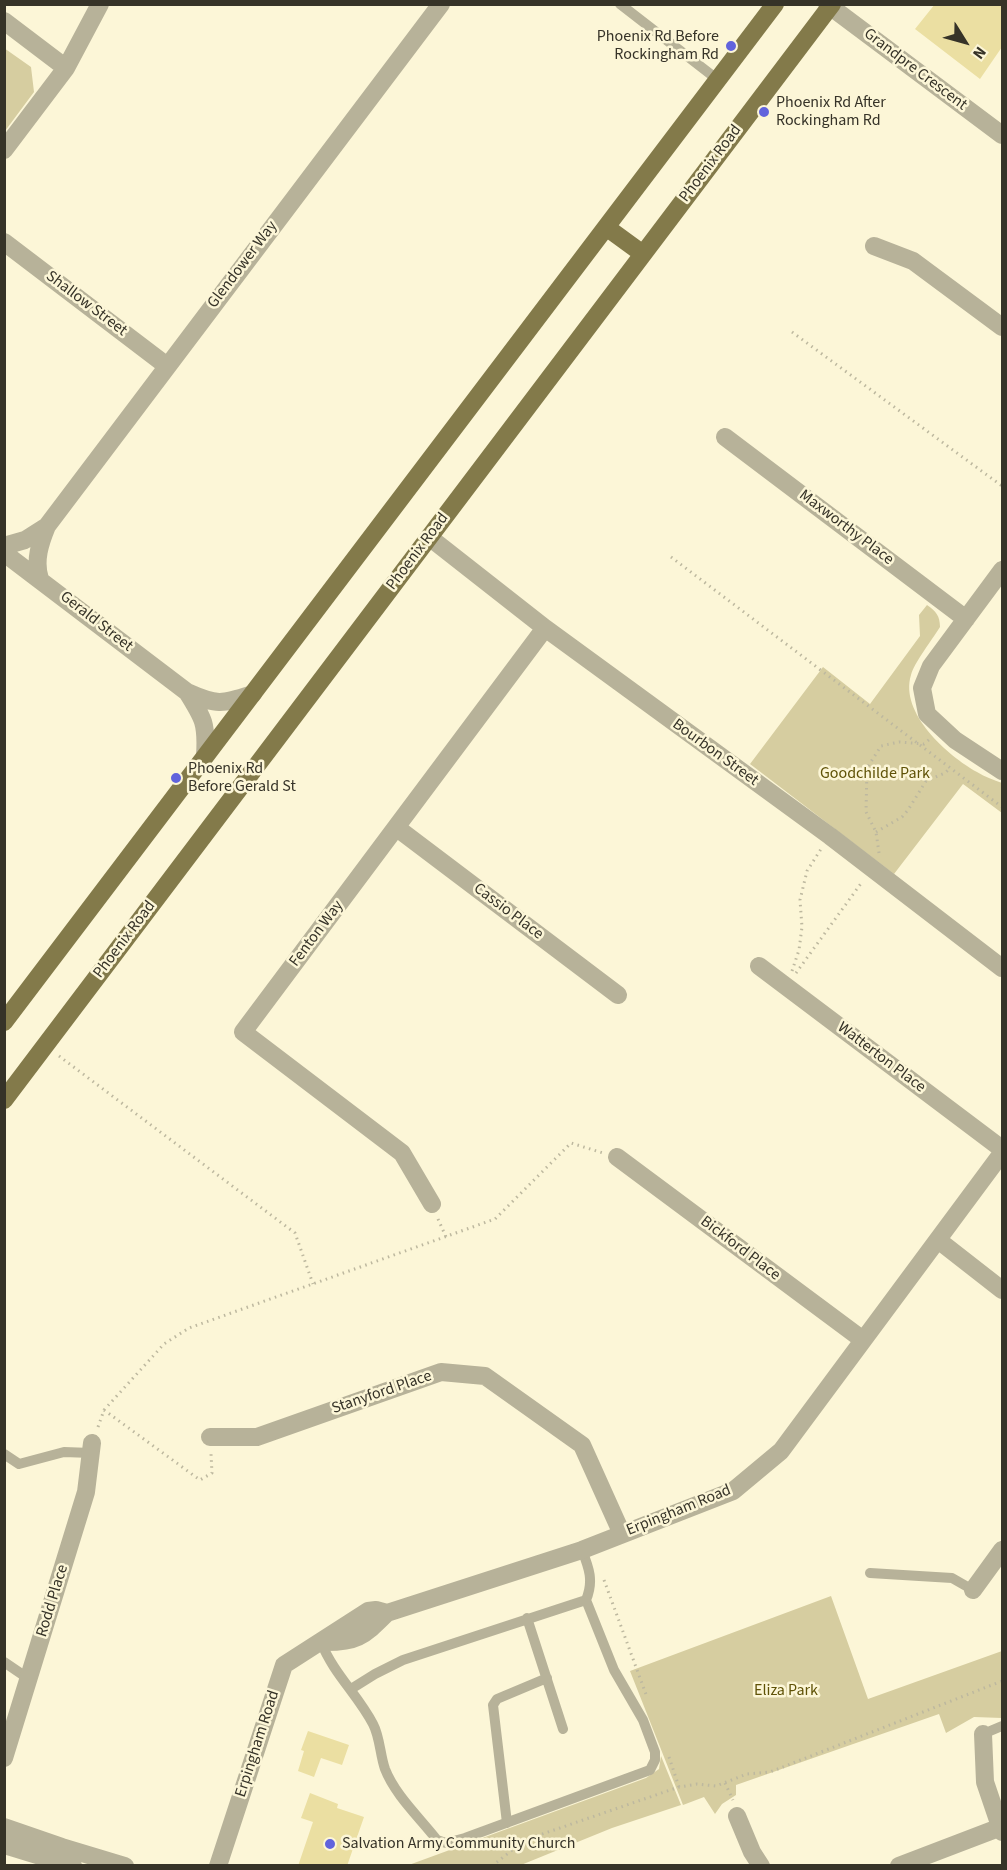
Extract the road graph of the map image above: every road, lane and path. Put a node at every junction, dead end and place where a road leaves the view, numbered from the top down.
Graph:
1 (100, 4) edge
2 (441, 4) edge
3 (620, 4) edge
4 (775, 4) edge
5 (830, 5) edge
6 (4, 21) edge
7 (66, 68) junction
8 (718, 80) junction
9 (1002, 135) edge
10 (4, 150) edge
11 (606, 227) junction
12 (4, 242) edge
13 (874, 246) dead end
14 (643, 254) junction
15 (1002, 327) edge
16 (792, 332) dead end
17 (167, 366) junction
18 (725, 437) dead end
19 (1002, 486) edge
20 (47, 526) junction
21 (429, 537) junction
22 (4, 546) edge
23 (4, 553) edge
24 (671, 557) dead end
25 (1002, 570) edge
26 (40, 579) junction
27 (966, 619) junction
28 (545, 628) junction
29 (187, 692) junction
30 (252, 694) junction
31 (944, 729) junction
32 (916, 742) junction
33 (205, 756) junction
34 (950, 768) junction
35 (1002, 771) edge
36 (1002, 807) edge
37 (397, 828) junction
38 (876, 832) junction
39 (830, 836) junction
40 (871, 869) junction
41 (759, 966) dead end
42 (1002, 968) edge
43 (786, 986) junction
44 (618, 995) dead end
45 (4, 1022) edge
46 (55, 1053) dead end
47 (4, 1100) edge
48 (1002, 1151) edge
49 (617, 1157) joint
50 (432, 1204) dead end
51 (938, 1240) junction
52 (313, 1284) junction
53 (1002, 1290) edge
54 (863, 1340) junction
55 (104, 1410) junction
56 (210, 1437) joint
57 (91, 1448) junction
58 (4, 1454) edge
59 (622, 1534) junction
60 (582, 1550) junction
61 (1002, 1550) edge
62 (870, 1573) dead end
63 (604, 1579) dead end
64 (973, 1590) joint
65 (586, 1600) junction
66 (527, 1618) junction
67 (321, 1642) junction
68 (4, 1662) edge
69 (547, 1678) junction
70 (29, 1679) junction
71 (1002, 1681) edge
72 (351, 1689) junction
73 (647, 1699) dead end
74 (1002, 1726) edge
75 (563, 1729) dead end
76 (983, 1734) joint
77 (667, 1754) dead end
78 (4, 1758) edge
79 (679, 1786) junction
80 (737, 1816) dead end
81 (507, 1823) junction
82 (4, 1827) edge
83 (1002, 1829) edge
84 (4, 1845) edge
85 (74, 1866) edge
86 (125, 1866) edge
87 (218, 1866) edge
88 (492, 1866) edge
89 (761, 1866) edge
90 (899, 1866) edge

1 - 7 street
2 - 17 street, Glendower Way
3 - 8 lane
4 - 8 main road
5 - 9 street, Grandpre Crescent
5 - 14 main road, Phoenix Road
6 - 7 street
7 - 10 street
8 - 11 main road
11 - 14 main road
11 - 30 main road
12 - 17 street, Shallow Street
13 - 15 street
14 - 21 main road, Phoenix Road
16 - 19 path
17 - 20 street, Glendower Way
18 - 27 street, Maxworthy Place
20 - 22 street, Glendower Way
20 - 26 street, Glendower Way
21 - 28 street, Bourbon Street
21 - 47 main road, Phoenix Road
23 - 26 street, Gerald Street
24 - 32 path
25 - 27 street
26 - 29 street, Gerald Street
27 - 31 street
28 - 37 street, Fenton Way
28 - 39 street, Bourbon Street
29 - 30 street, Gerald Street
29 - 33 street, Gerald Street
30 - 33 main road
31 - 32 path
31 - 35 street
32 - 34 path
32 - 38 path
33 - 45 main road
34 - 36 path
34 - 38 path
37 - 44 street, Cassio Place
37 - 50 street, Fenton Way
38 - 40 path
39 - 40 street, Bourbon Street
39 - 43 path
40 - 42 street, Bourbon Street
40 - 43 path
41 - 43 street, Watterton Place
43 - 48 street, Watterton Place
46 - 52 path
48 - 51 street, Erpingham Road
49 - 52 path
49 - 54 street, Bickford Place
51 - 53 street
51 - 54 street, Erpingham Road
52 - 55 path
54 - 59 street, Erpingham Road
55 - 56 path
55 - 57 path
56 - 59 street, Stanyford Place
57 - 58 lane
57 - 70 street, Rodd Place
59 - 60 street, Erpingham Road
60 - 65 lane
60 - 67 street, Erpingham Road
61 - 64 street
62 - 64 lane
63 - 73 path
65 - 66 lane
65 - 81 lane
66 - 69 lane
66 - 72 lane
67 - 72 lane
67 - 87 street, Erpingham Road
68 - 70 lane
69 - 75 lane
69 - 81 lane
70 - 78 street, Rodd Place
71 - 79 path
72 - 81 lane
74 - 76 lane
76 - 83 street
77 - 79 path
79 - 88 path
80 - 89 street
82 - 86 street
83 - 90 street
84 - 85 street

